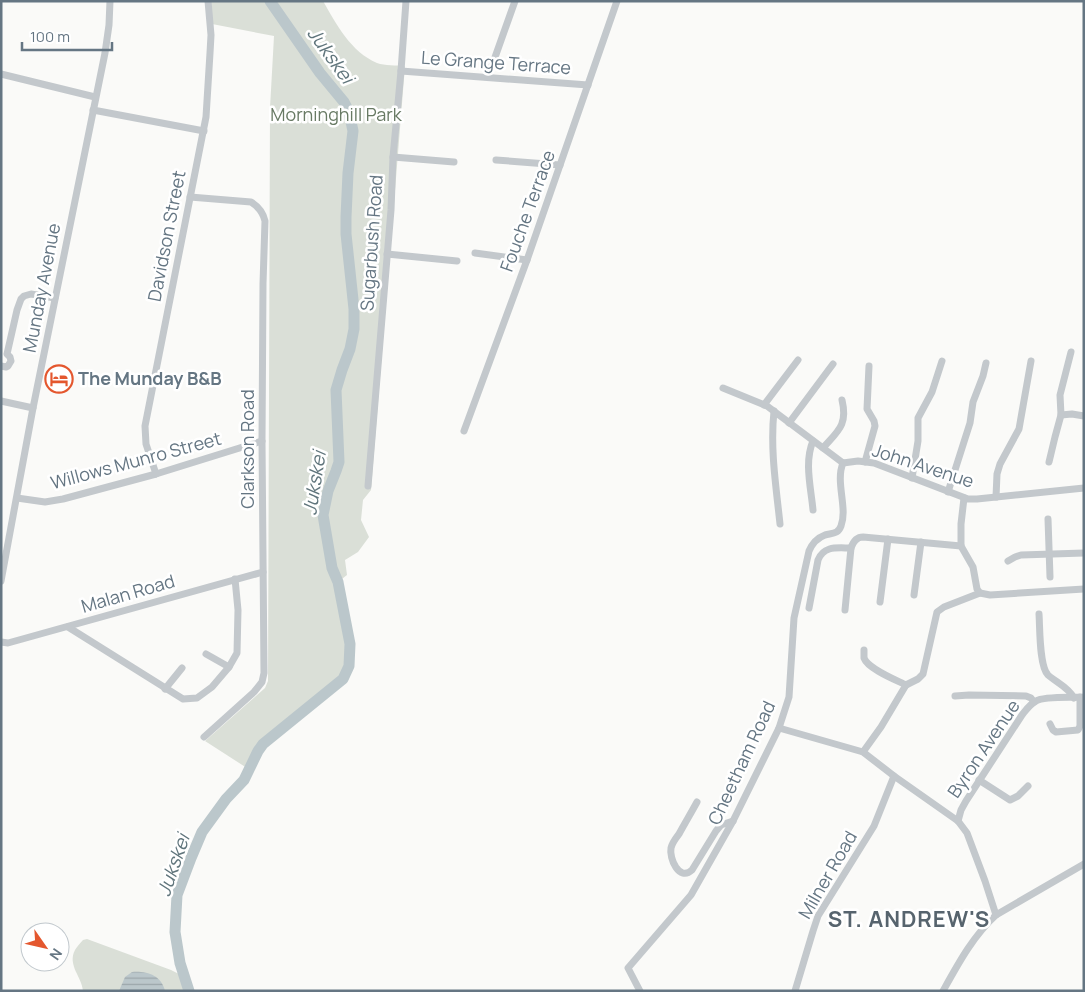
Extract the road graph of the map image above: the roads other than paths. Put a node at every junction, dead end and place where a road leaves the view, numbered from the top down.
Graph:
1 (110, 1) edge
2 (208, 1) edge
3 (406, 1) edge
4 (515, 1) edge
5 (617, 1) edge
6 (401, 71) junction
7 (1, 74) edge
8 (488, 77) junction
9 (588, 85) junction
10 (95, 96) junction
11 (93, 110) junction
12 (204, 131) junction
13 (393, 157) junction
14 (496, 160) dead end
15 (454, 162) dead end
16 (560, 165) junction
17 (190, 197) junction
18 (475, 253) dead end
19 (387, 254) junction
20 (457, 260) dead end
21 (527, 260) junction
22 (55, 298) junction
23 (1071, 352) dead end
24 (4, 356) edge
25 (798, 360) dead end
26 (942, 361) dead end
27 (1031, 361) dead end
28 (986, 363) dead end
29 (833, 364) dead end
30 (1, 366) edge
31 (870, 366) dead end
32 (723, 388) dead end
33 (842, 400) dead end
34 (1, 401) edge
35 (764, 405) junction
36 (33, 408) junction
37 (774, 411) junction
38 (1061, 415) junction
39 (1084, 416) edge
40 (789, 423) junction
41 (464, 431) dead end
42 (262, 441) junction
43 (813, 441) junction
44 (822, 448) junction
45 (865, 462) junction
46 (1049, 462) dead end
47 (843, 463) junction
48 (156, 474) junction
49 (912, 478) junction
50 (368, 486) dead end
51 (1084, 488) edge
52 (948, 492) junction
53 (996, 497) junction
54 (17, 498) junction
55 (964, 498) junction
56 (813, 510) dead end
57 (1048, 519) dead end
58 (780, 524) dead end
59 (888, 540) junction
60 (921, 542) junction
61 (961, 546) junction
62 (852, 548) junction
63 (1084, 553) edge
64 (1049, 554) junction
65 (1008, 561) dead end
66 (263, 572) junction
67 (1050, 577) dead end
68 (235, 580) junction
69 (1, 581) edge
70 (1084, 589) edge
71 (914, 594) dead end
72 (980, 594) junction
73 (880, 602) dead end
74 (809, 608) dead end
75 (845, 610) dead end
76 (1039, 614) dead end
77 (68, 627) junction
78 (1, 642) edge
79 (864, 650) dead end
80 (206, 654) dead end
81 (229, 667) junction
82 (182, 668) dead end
83 (906, 685) junction
84 (165, 689) junction
85 (955, 696) dead end
86 (1079, 698) edge
87 (1034, 702) junction
88 (1050, 724) dead end
89 (778, 728) junction
90 (204, 737) dead end
91 (863, 752) junction
92 (894, 776) junction
93 (979, 780) junction
94 (1028, 786) dead end
95 (697, 802) dead end
96 (733, 821) junction
97 (958, 821) junction
98 (1084, 864) edge
99 (996, 916) junction
100 (640, 991) edge
101 (795, 991) edge
102 (944, 991) edge

1 - 10 street, Munday Avenue
2 - 12 street, Davidson Street
3 - 6 street, Sugarbush Road
4 - 8 street
5 - 9 street, Fouche Terrace
6 - 8 street, Le Grange Terrace
6 - 13 street, Sugarbush Road
7 - 10 street
8 - 9 street, Le Grange Terrace
9 - 16 street, Fouche Terrace
10 - 11 street, Munday Avenue
11 - 12 street
11 - 22 street, Munday Avenue
12 - 17 street, Davidson Street
13 - 15 street
13 - 19 street, Sugarbush Road
14 - 16 street
16 - 21 street, Fouche Terrace
17 - 42 street, Clarkson Road
17 - 48 street, Davidson Street
18 - 21 street
19 - 20 street
19 - 50 street, Sugarbush Road
21 - 41 street, Fouche Terrace
22 - 24 street
22 - 36 street, Munday Avenue
23 - 38 street
24 - 30 street
25 - 35 street
26 - 49 street
27 - 53 street
28 - 52 street
29 - 40 street
31 - 45 street
32 - 35 street
33 - 44 street
34 - 36 street
35 - 37 street
36 - 54 street, Munday Avenue
37 - 40 street
37 - 58 street
38 - 39 street
38 - 46 street
40 - 43 street
42 - 48 street, Willows Munro Street
42 - 66 street, Clarkson Road
43 - 44 street
43 - 56 street
44 - 47 street
45 - 47 street, John Avenue
45 - 49 street, John Avenue
47 - 89 street, Cheetham Road
48 - 54 street, Willows Munro Street
49 - 52 street, John Avenue
51 - 53 street, John Avenue
52 - 55 street, John Avenue
53 - 55 street, John Avenue
54 - 69 street, Munday Avenue
55 - 61 street
57 - 64 street
59 - 60 street
59 - 62 street
59 - 73 street
60 - 61 street
60 - 71 street
61 - 72 street
62 - 74 street
62 - 75 street
63 - 64 street
64 - 65 street
64 - 67 street
66 - 68 street, Malan Road
66 - 90 street, Clarkson Road
68 - 77 street, Malan Road
68 - 81 street
70 - 72 street
72 - 83 street
76 - 86 street
77 - 78 street, Malan Road
77 - 84 street
79 - 83 street
80 - 81 street
81 - 84 street
82 - 84 street
83 - 91 street
85 - 87 street
86 - 87 street, Byron Avenue
86 - 88 street
87 - 93 street, Byron Avenue
89 - 91 street
89 - 96 street, Cheetham Road
91 - 92 street
92 - 97 street
92 - 101 street, Milner Road
93 - 94 street
93 - 97 street, Byron Avenue
95 - 96 street
96 - 100 street, Cheetham Road
97 - 99 street, Byron Avenue
98 - 99 street
99 - 102 street

